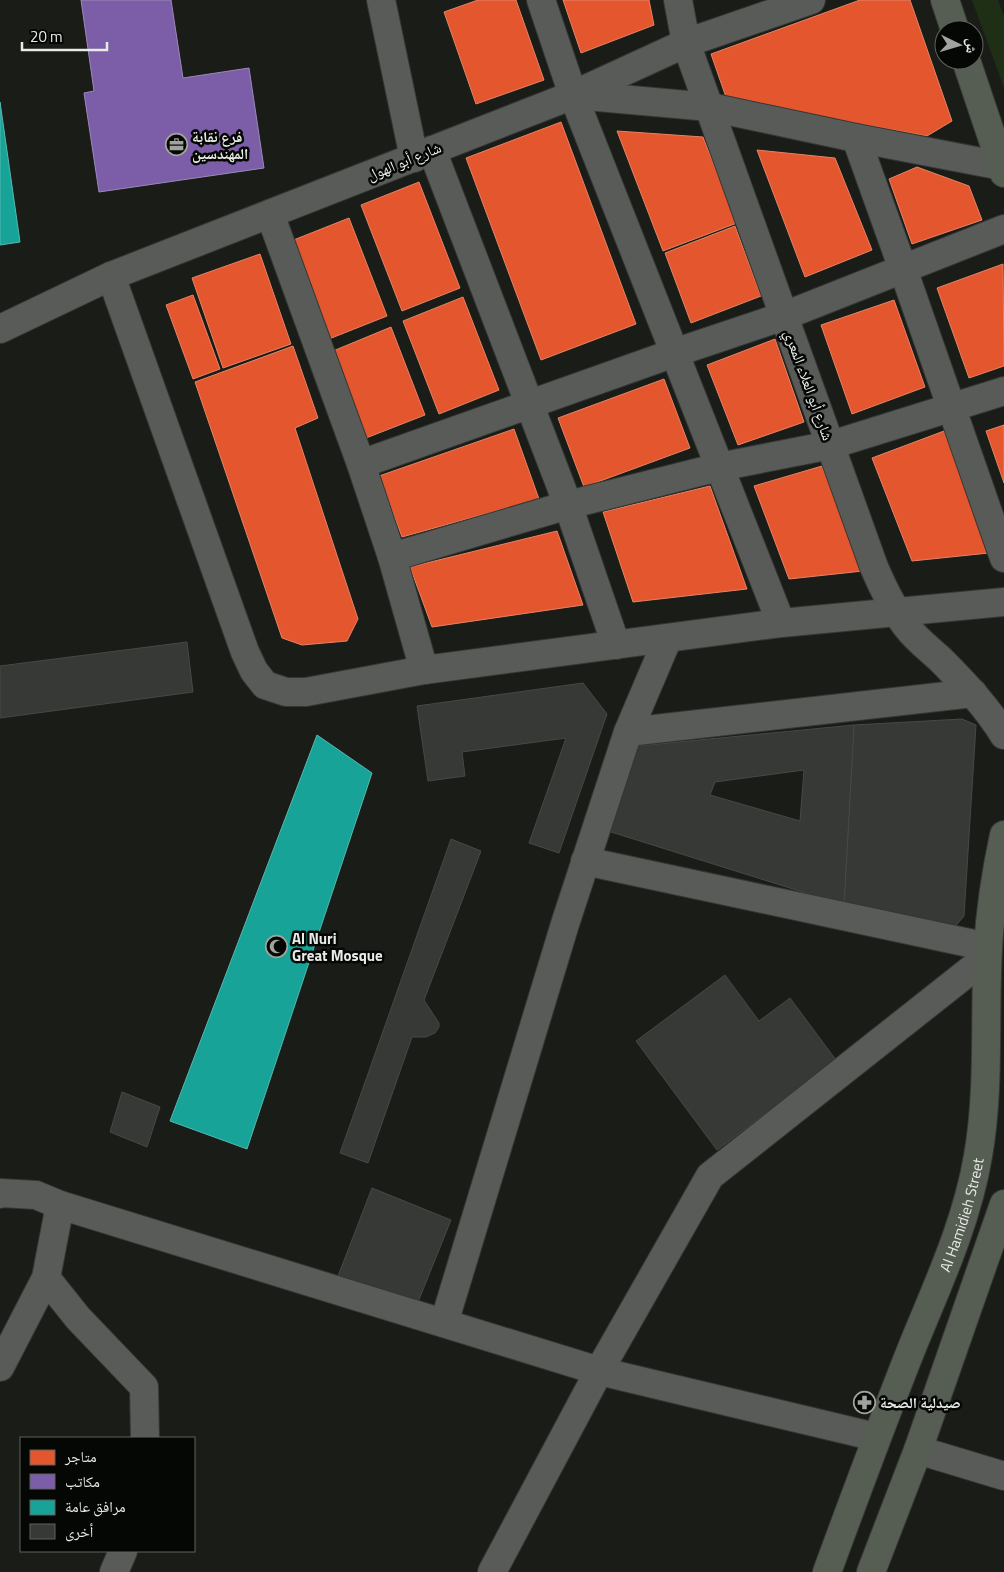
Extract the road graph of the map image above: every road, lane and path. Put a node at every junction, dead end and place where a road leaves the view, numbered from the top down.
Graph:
1 (381, 0) edge
2 (541, 0) edge
3 (678, 0) edge
4 (811, 0) edge
5 (945, 0) edge
6 (952, 20) edge
7 (686, 43) junction
8 (969, 70) edge
9 (573, 95) junction
10 (710, 107) junction
11 (856, 138) junction
12 (423, 154) junction
13 (1003, 169) edge
14 (270, 214) junction
15 (1004, 229) edge
16 (903, 269) junction
17 (111, 276) junction
18 (784, 316) junction
19 (0, 329) edge
20 (674, 353) junction
21 (1004, 391) edge
22 (530, 405) junction
23 (952, 407) junction
24 (830, 445) junction
25 (361, 464) junction
26 (719, 467) junction
27 (568, 505) junction
28 (392, 557) junction
29 (1004, 558) edge
30 (1004, 602) edge
31 (896, 611) junction
32 (781, 623) junction
33 (668, 638) junction
34 (616, 645) junction
35 (424, 670) junction
36 (973, 693) junction
37 (628, 732) junction
38 (1004, 735) edge
39 (1004, 835) edge
40 (585, 861) junction
41 (988, 952) junction
42 (0, 1194) edge
43 (1004, 1204) edge
44 (60, 1205) junction
45 (46, 1278) junction
46 (444, 1324) junction
47 (0, 1367) edge
48 (599, 1371) junction
49 (145, 1437) edge
50 (876, 1437) junction
51 (918, 1450) junction
52 (1004, 1476) edge
53 (123, 1552) edge
54 (114, 1572) edge
55 (492, 1572) edge
56 (827, 1572) edge
57 (871, 1572) edge

1 - 12 street
2 - 9 street
3 - 7 street, شارع أبو العلاء المعري
4 - 7 street, شارع أبو الهول
5 - 6 main road
7 - 9 street, شارع أبو الهول
7 - 10 street, شارع أبو العلاء المعري
8 - 13 main road
9 - 10 street
9 - 12 street, شارع أبو الهول
9 - 20 street
10 - 11 street
10 - 18 street, شارع أبو العلاء المعري
11 - 13 street
11 - 16 street
12 - 14 street, شارع أبو الهول
12 - 22 street
14 - 17 street, شارع أبو الهول
14 - 25 street
15 - 16 street
16 - 18 street
16 - 23 street
17 - 19 street, شارع أبو الهول
17 - 35 street
18 - 20 street
18 - 24 street, شارع أبو العلاء المعري
20 - 22 street
20 - 26 street
21 - 23 street
22 - 25 street
22 - 27 street
23 - 24 street
23 - 29 street
24 - 26 street
24 - 31 street, شارع أبو العلاء المعري
25 - 28 street
26 - 27 street
26 - 32 street
27 - 28 street
27 - 34 street
28 - 35 street
30 - 31 street
31 - 32 street
31 - 36 street, شارع أبو العلاء المعري
32 - 33 street
33 - 34 street
33 - 37 street
34 - 35 street
36 - 37 street
36 - 38 street, شارع أبو العلاء المعري
37 - 40 street
39 - 41 main road, Al Hamidieh Street
40 - 41 street
40 - 46 street
41 - 48 street
41 - 50 main road, Al Hamidieh Street
42 - 44 street
43 - 51 main road
44 - 45 street
44 - 46 street
45 - 47 street
45 - 49 street
46 - 48 street
48 - 50 street
48 - 55 street
50 - 56 main road, Al Hamidieh Street
51 - 52 street
51 - 57 main road
53 - 54 street

